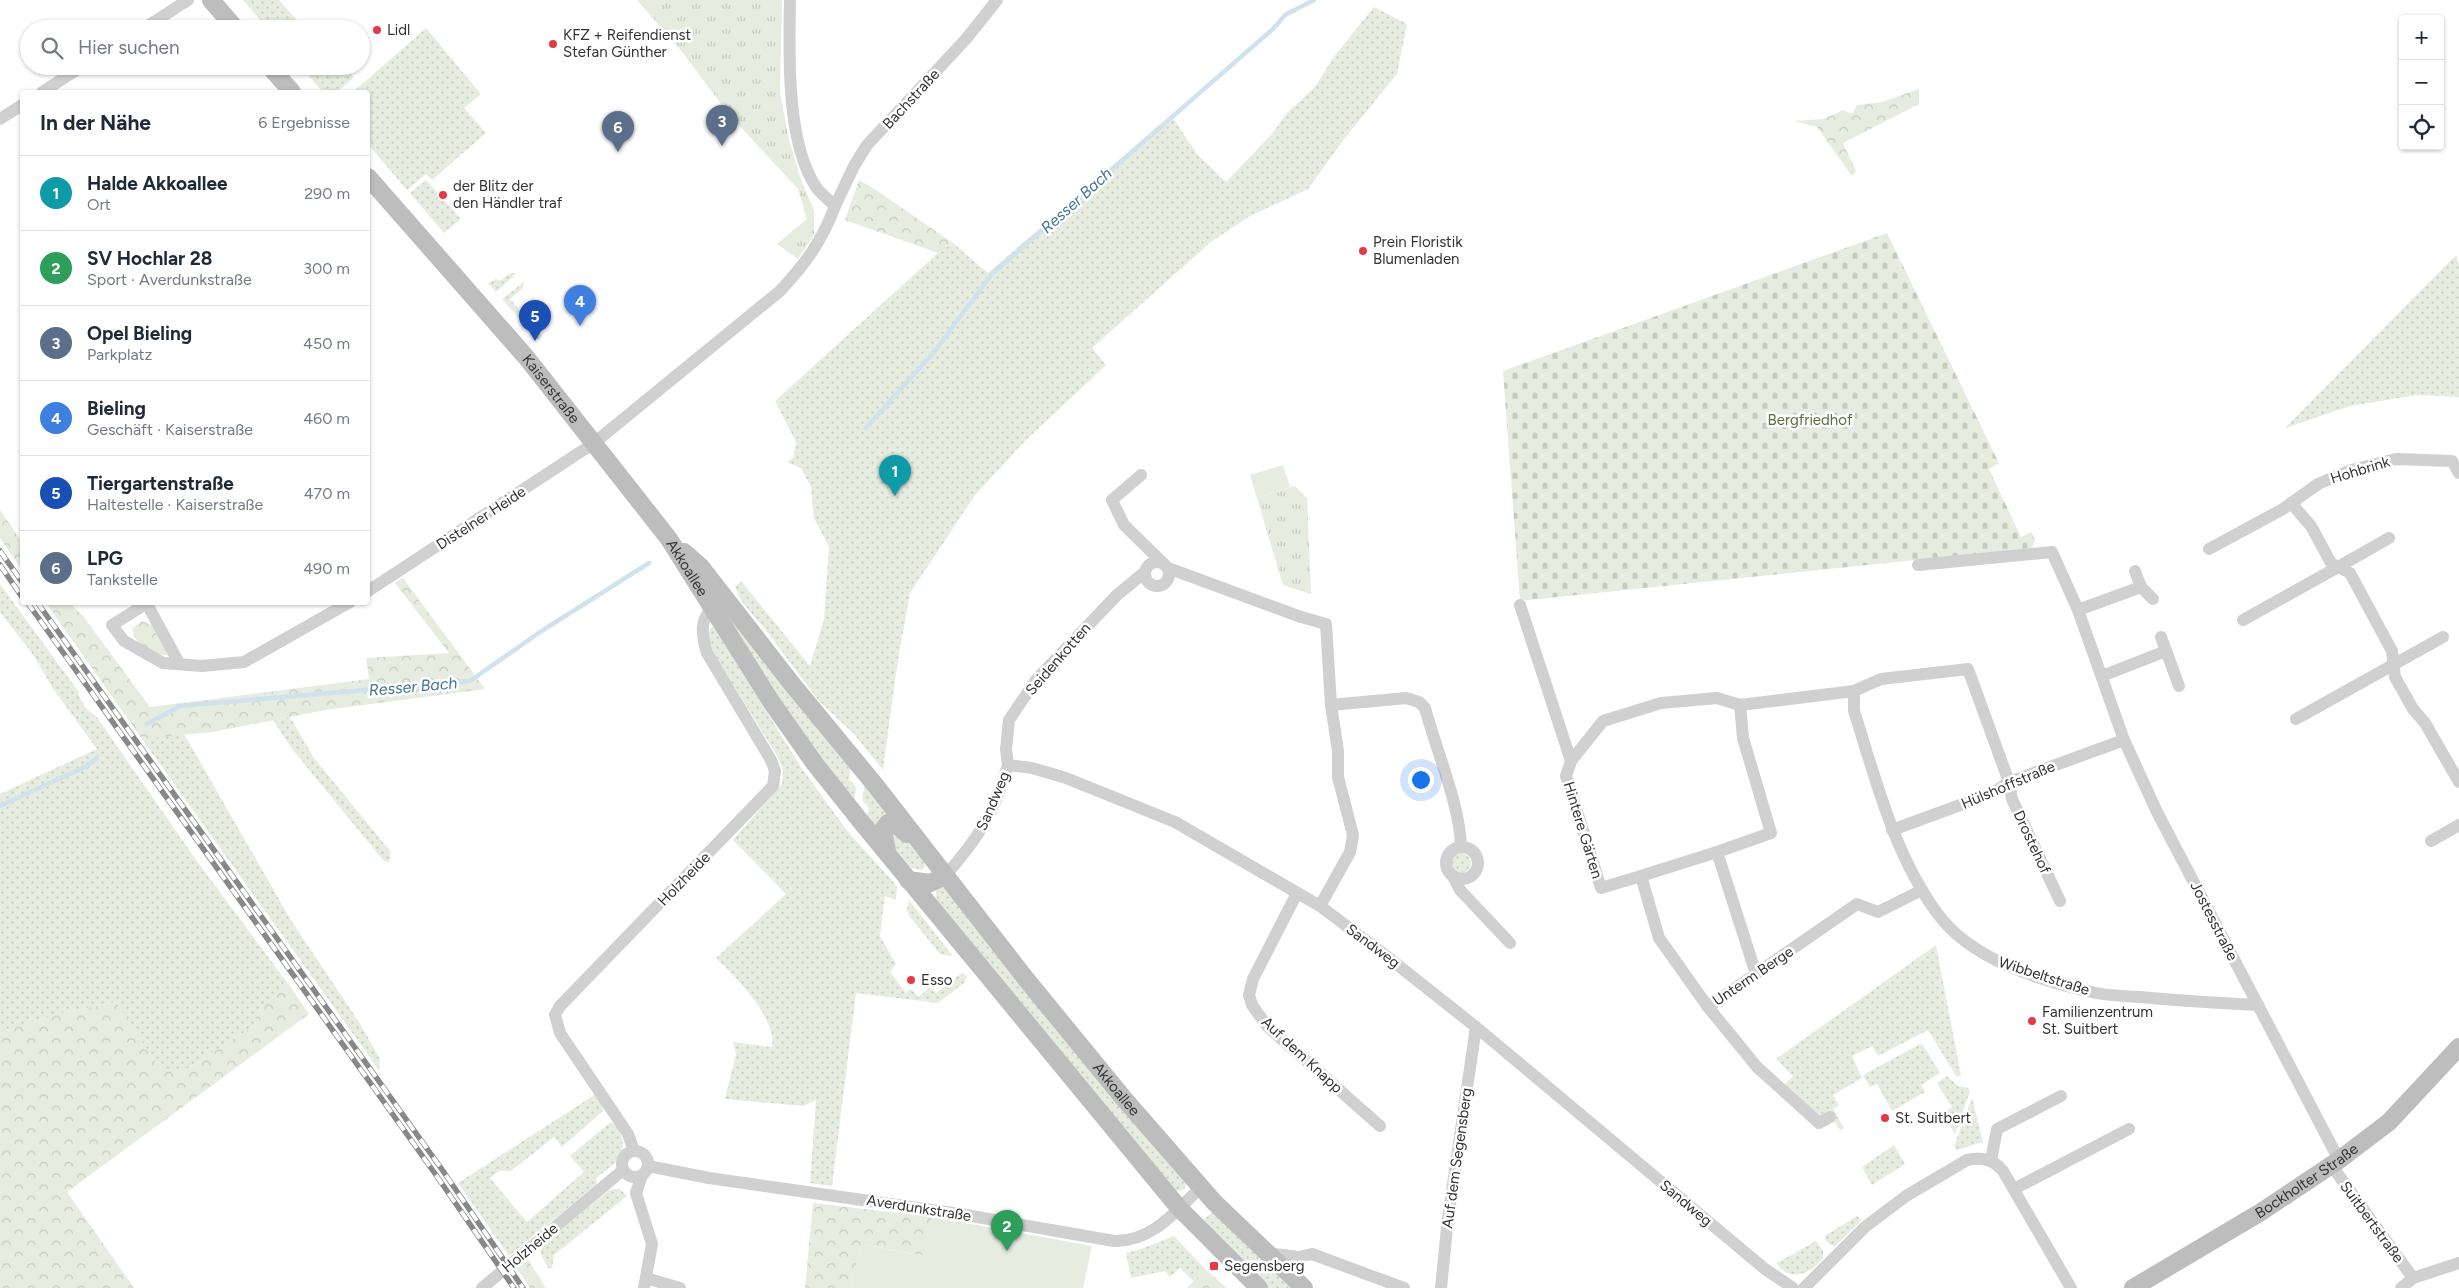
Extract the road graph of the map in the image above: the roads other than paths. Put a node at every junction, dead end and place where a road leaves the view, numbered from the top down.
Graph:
1 (188, 0) edge
2 (211, 0) edge
3 (790, 0) edge
4 (997, 0) edge
5 (157, 20) edge
6 (228, 20) edge
7 (69, 75) edge
8 (277, 75) edge
9 (45, 90) edge
10 (290, 90) edge
11 (20, 106) edge
12 (0, 119) edge
13 (370, 180) edge
14 (835, 206) junction
15 (594, 443) junction
16 (2459, 473) edge
17 (1140, 475) dead end
18 (2292, 503) junction
19 (2389, 538) dead end
20 (669, 539) joint
21 (2209, 550) dead end
22 (1918, 565) dead end
23 (1166, 566) junction
24 (2338, 568) junction
25 (2135, 571) dead end
26 (1145, 572) junction
27 (2141, 587) junction
28 (370, 591) edge
29 (2154, 599) dead end
30 (718, 603) junction
31 (145, 605) edge
32 (149, 605) edge
33 (345, 605) edge
34 (1520, 605) dead end
35 (2078, 610) junction
36 (2242, 620) dead end
37 (2160, 637) dead end
38 (2443, 637) dead end
39 (2166, 652) junction
40 (179, 663) junction
41 (2394, 665) junction
42 (2102, 676) junction
43 (2179, 686) dead end
44 (1854, 691) junction
45 (1331, 704) junction
46 (1740, 705) junction
47 (2296, 719) dead end
48 (2124, 740) junction
49 (1571, 761) junction
50 (2454, 761) edge
51 (1008, 765) junction
52 (2009, 782) junction
53 (2459, 782) edge
54 (2459, 825) edge
55 (1892, 830) junction
56 (2431, 841) dead end
57 (1461, 848) junction
58 (926, 852) junction
59 (1717, 852) junction
60 (888, 855) junction
61 (945, 876) junction
62 (1453, 876) junction
63 (1641, 876) junction
64 (908, 880) junction
65 (1922, 890) junction
66 (1297, 893) junction
67 (2060, 902) dead end
68 (1320, 906) junction
69 (1510, 943) dead end
70 (1756, 974) junction
71 (2258, 1005) junction
72 (1708, 1007) junction
73 (1476, 1028) junction
74 (2459, 1047) edge
75 (2061, 1096) dead end
76 (1830, 1117) dead end
77 (1380, 1126) dead end
78 (2129, 1128) dead end
79 (634, 1151) junction
80 (1990, 1160) junction
81 (2336, 1163) junction
82 (623, 1170) junction
83 (645, 1171) junction
84 (1201, 1187) junction
85 (2014, 1189) junction
86 (1178, 1208) junction
87 (1267, 1253) junction
88 (2459, 1263) edge
89 (2414, 1278) junction
90 (645, 1283) edge
91 (482, 1288) edge
92 (680, 1288) edge
93 (1259, 1288) edge
94 (1304, 1288) edge
95 (1404, 1288) edge
96 (1441, 1288) edge
97 (1793, 1288) edge
98 (1804, 1288) edge
99 (2072, 1288) edge
100 (2134, 1288) edge
101 (2401, 1288) edge

1 - 5 street
2 - 6 main road
3 - 14 street
4 - 14 street, Bachstraße
7 - 9 street
8 - 10 main road
11 - 12 street
13 - 15 main road, Kaiserstraße
14 - 15 street, Bachstraße
15 - 20 main road, Kaiserstraße
15 - 28 street, Distelner Heide
16 - 18 street, Hohbrink
17 - 23 street
18 - 21 street, Hohbrink
18 - 24 street
19 - 24 street
20 - 30 main road, Akkoallee
22 - 35 street, Jostesstraße
23 - 26 street, Seidenkotten
23 - 26 street
23 - 45 street
24 - 36 street
24 - 41 street
25 - 27 street
26 - 51 street, Seidenkotten
27 - 29 street
27 - 35 street
30 - 58 main road, Akkoallee
30 - 60 main road, Akkoallee
30 - 79 street, Holzheide
31 - 40 street
32 - 40 street
33 - 40 street
34 - 49 street, Hintere Gärten
35 - 42 street, Jostesstraße
37 - 39 street
38 - 41 street
39 - 42 street
39 - 43 street
41 - 47 street
41 - 50 street
42 - 48 street, Jostesstraße
44 - 46 street, Hintere Gärten
44 - 52 street, Drostehof
44 - 55 street, Wibbeltstraße
45 - 57 street
45 - 68 street
46 - 49 street, Hintere Gärten
46 - 59 street
48 - 52 street, Hülshoffstraße
48 - 71 street, Jostesstraße
49 - 63 street, Hintere Gärten
50 - 53 street
51 - 61 street, Sandweg
51 - 66 street, Sandweg
52 - 55 street, Hülshoffstraße
52 - 67 street, Drostehof
54 - 56 street
55 - 65 street, Wibbeltstraße
57 - 62 street
57 - 62 street
58 - 60 main road, Akkoallee
58 - 61 main road, Akkoallee
59 - 63 street
59 - 70 street
60 - 64 main road, Akkoallee
61 - 64 main road
61 - 84 main road, Akkoallee
62 - 69 street
63 - 72 street
64 - 86 main road, Akkoallee
65 - 70 street, Unterm Berge
65 - 71 street, Wibbeltstraße
66 - 68 street, Sandweg
66 - 77 street, Auf dem Knapp
68 - 73 street, Sandweg
70 - 72 street, Unterm Berge
71 - 81 street, Jostesstraße
72 - 76 street, Unterm Berge
73 - 96 street, Auf dem Segensberg
73 - 97 street, Sandweg
74 - 81 main road, Bockholter Straße
75 - 80 street
78 - 85 street
79 - 82 street, Holzheide
79 - 83 street, Holzheide
80 - 85 street
80 - 98 street
81 - 89 street, Suitbertstraße
81 - 100 main road, Bockholter Straße
82 - 83 street
82 - 91 street, Holzheide
83 - 86 street, Averdunkstraße
83 - 90 street
84 - 86 street, Averdunkstraße
84 - 87 main road, Akkoallee
85 - 99 street
86 - 93 main road, Akkoallee
87 - 94 main road, Akkoallee
87 - 95 street
88 - 89 street
89 - 101 street
90 - 92 street

